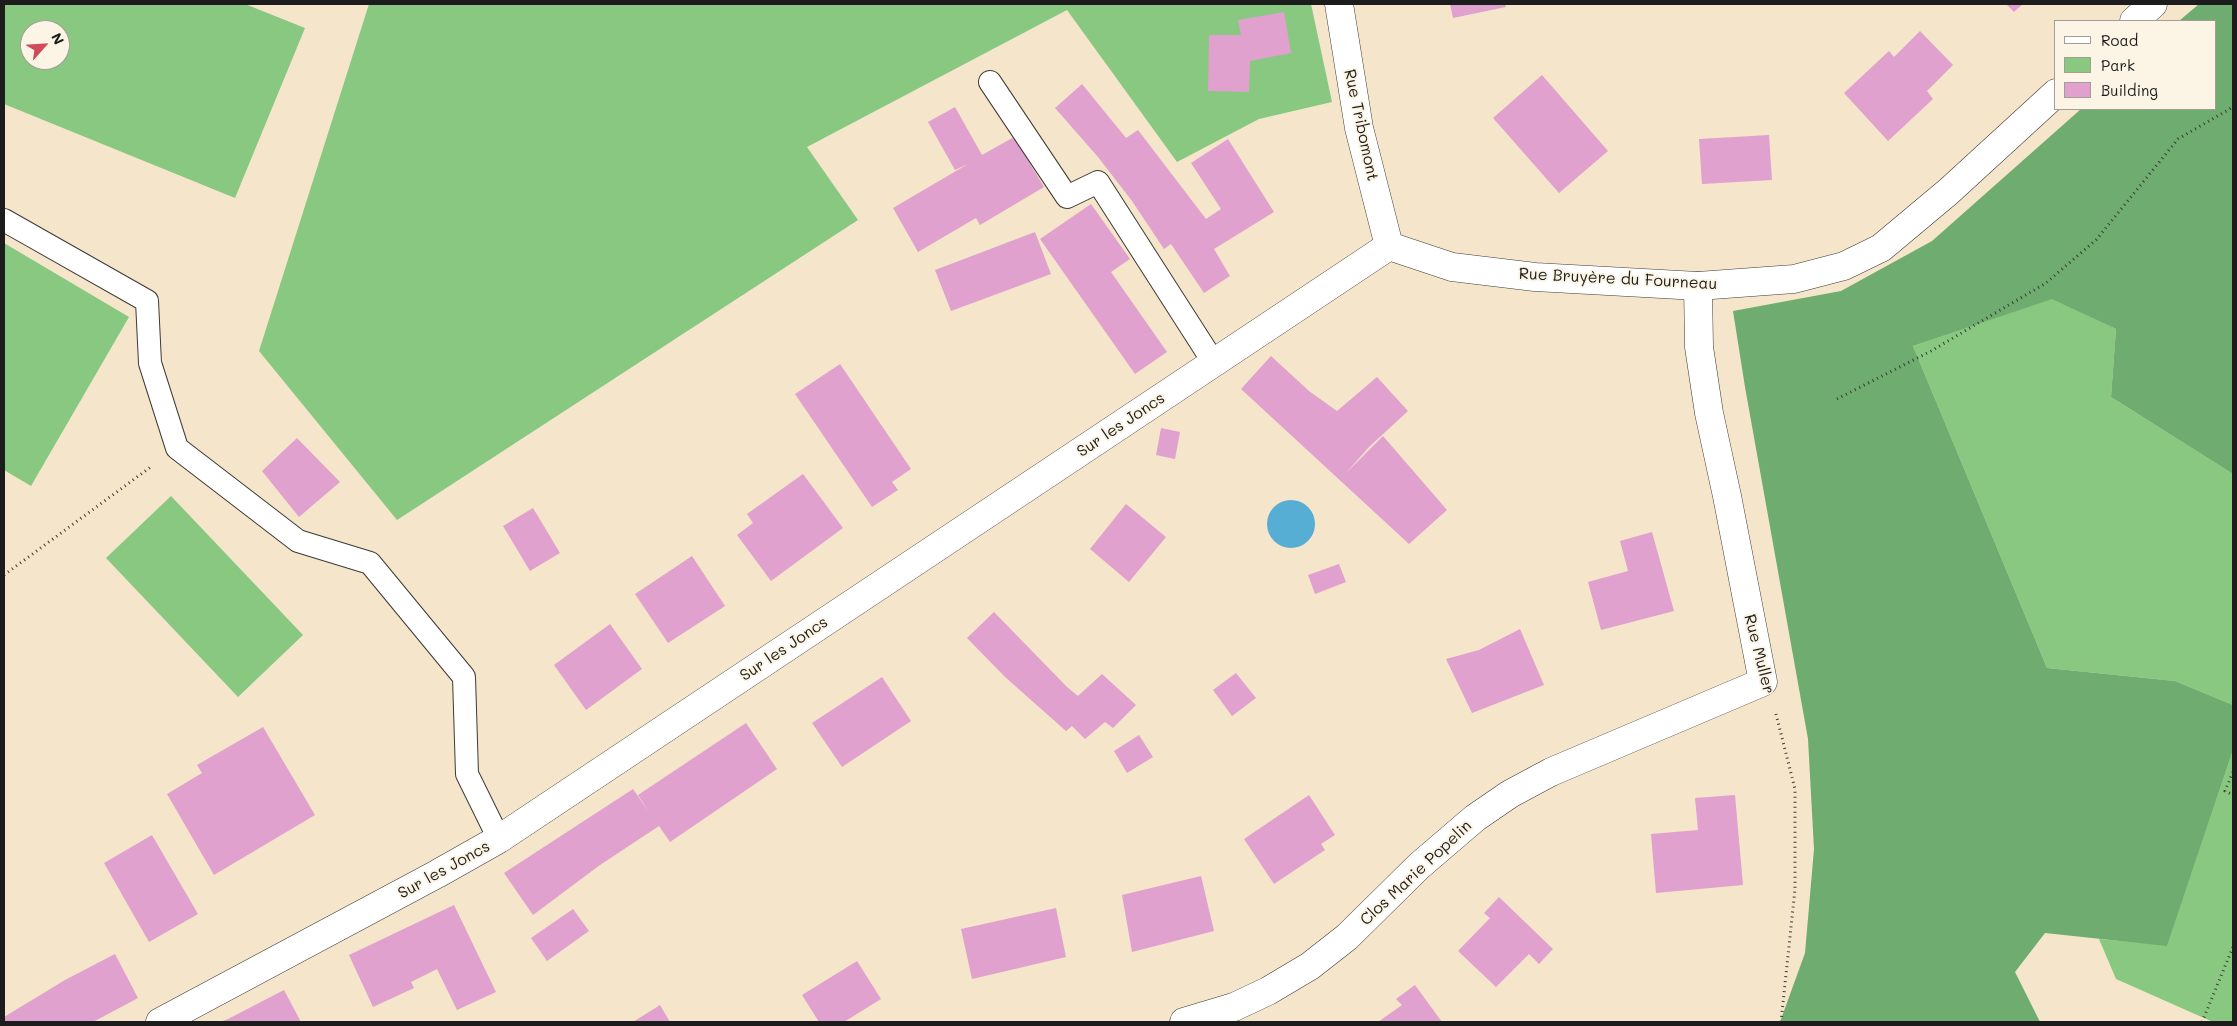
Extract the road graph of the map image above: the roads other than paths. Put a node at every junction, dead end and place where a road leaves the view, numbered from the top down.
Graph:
1 (1339, 4) edge
2 (2153, 4) edge
3 (2135, 20) edge
4 (990, 82) dead end
5 (2054, 95) edge
6 (4, 220) edge
7 (1389, 246) junction
8 (1698, 286) junction
9 (1214, 362) junction
10 (1763, 682) joint
11 (499, 839) junction
12 (160, 1022) edge
13 (1184, 1022) edge

1 - 7 street, Rue Tribomont
2 - 3 street
4 - 9 lane
5 - 8 street, Rue Bruyère du Fourneau
6 - 11 lane
7 - 8 street, Rue Bruyère du Fourneau
7 - 9 street, Sur les Joncs
8 - 10 street, Rue Muller
9 - 11 street, Sur les Joncs
10 - 13 street, Clos Marie Popelin
11 - 12 street, Sur les Joncs

